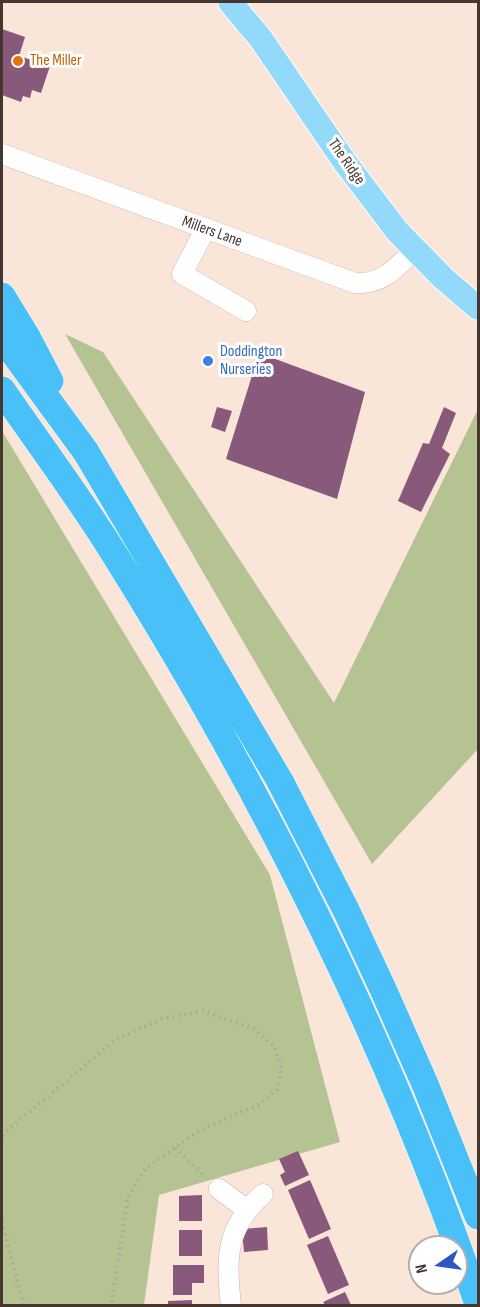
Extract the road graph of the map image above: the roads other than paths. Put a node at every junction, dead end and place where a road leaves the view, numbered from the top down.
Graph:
1 (230, 2) edge
2 (2, 154) edge
3 (205, 230) junction
4 (414, 250) junction
5 (2, 296) edge
6 (478, 308) edge
7 (246, 311) dead end
8 (2, 337) edge
9 (2, 390) edge
10 (86, 452) junction
11 (219, 1190) road end
12 (263, 1194) dead end
13 (246, 1209) junction
14 (478, 1216) edge
15 (478, 1304) edge
16 (231, 1305) edge

1 - 4 main road, The Ridge
2 - 3 street, Millers Lane
3 - 4 street, Millers Lane
3 - 7 street
4 - 6 main road, The Ridge
5 - 10 highway
8 - 10 highway
9 - 15 highway
10 - 14 highway
11 - 13 street
12 - 13 street
13 - 16 street

